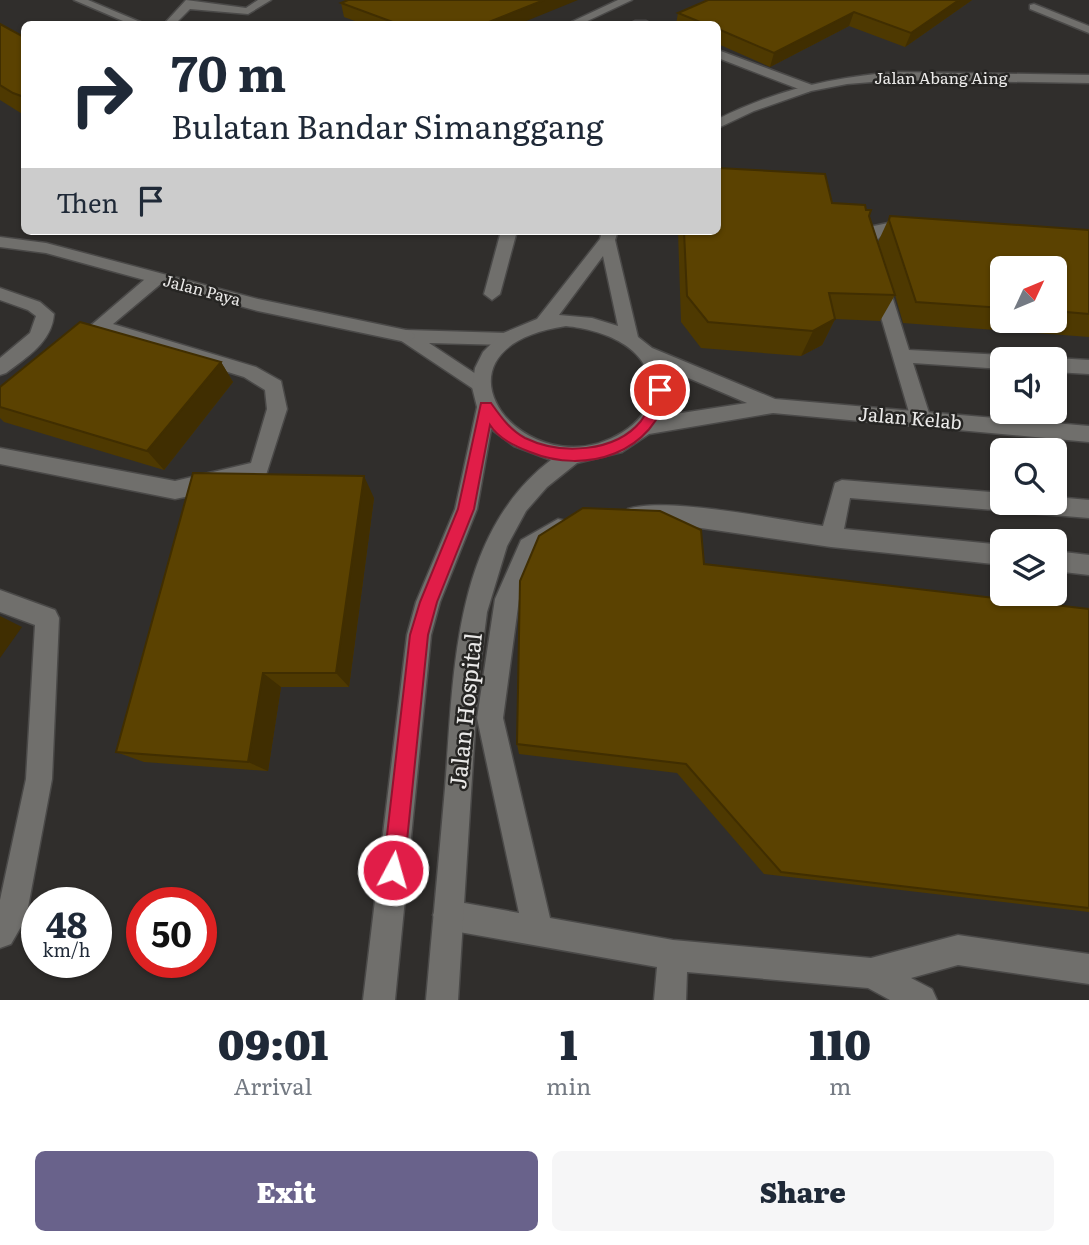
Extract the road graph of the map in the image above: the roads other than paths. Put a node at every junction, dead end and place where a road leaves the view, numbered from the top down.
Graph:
1 (79, 0) edge
2 (266, 0) edge
3 (626, 0) edge
4 (189, 3) edge
5 (1034, 8) dead end
6 (132, 21) edge
7 (172, 21) edge
8 (580, 21) edge
9 (1089, 30) edge
10 (721, 59) edge
11 (1089, 79) edge
12 (808, 88) junction
13 (721, 122) edge
14 (926, 230) edge
15 (508, 235) edge
16 (609, 235) edge
17 (0, 242) edge
18 (157, 278) junction
19 (0, 294) edge
20 (492, 294) dead end
21 (544, 323) junction
22 (100, 326) junction
23 (405, 336) junction
24 (630, 338) junction
25 (508, 339) junction
26 (80, 343) edge
27 (646, 353) junction
28 (903, 356) junction
29 (990, 361) edge
30 (1067, 366) edge
31 (1089, 367) edge
32 (0, 368) edge
33 (484, 397) junction
34 (773, 406) junction
35 (921, 419) junction
36 (644, 427) junction
37 (1089, 434) edge
38 (573, 455) junction
39 (0, 456) edge
40 (1089, 509) edge
41 (615, 516) edge
42 (576, 517) edge
43 (831, 537) junction
44 (990, 554) edge
45 (1067, 562) edge
46 (1089, 565) edge
47 (0, 601) edge
48 (448, 915) junction
49 (538, 930) junction
50 (0, 933) edge
51 (673, 955) junction
52 (1089, 969) edge
53 (871, 973) junction
54 (379, 1000) edge
55 (442, 1000) edge
56 (670, 1000) edge
57 (921, 1000) edge

1 - 6 main road
2 - 4 main road
3 - 8 main road
4 - 7 main road
5 - 9 main road
10 - 12 main road
11 - 12 main road, Jalan Abang Aing
12 - 13 main road, Jalan Abang Aing
14 - 28 main road
15 - 20 main road
16 - 21 main road
16 - 24 main road
17 - 18 main road, Jalan Paya
18 - 22 main road
18 - 23 main road, Jalan Paya
19 - 32 main road
21 - 24 main road
21 - 25 main road
22 - 26 main road
22 - 39 main road
23 - 25 main road
23 - 33 main road
24 - 27 main road
25 - 33 main road
27 - 34 main road, Jalan Kelab
27 - 36 main road
28 - 29 main road
28 - 35 main road
30 - 31 main road
33 - 38 main road
33 - 54 main road
34 - 35 main road, Jalan Kelab
34 - 36 main road, Jalan Kelab
35 - 37 main road, Jalan Kelab
36 - 38 main road
38 - 48 main road, Jalan Hospital
40 - 43 main road
41 - 43 main road
42 - 49 main road
43 - 44 main road
45 - 46 main road
47 - 50 main road
48 - 49 main road
48 - 55 main road, Jalan Hospital
49 - 51 main road
51 - 53 main road
51 - 56 main road
52 - 53 main road
53 - 57 main road

